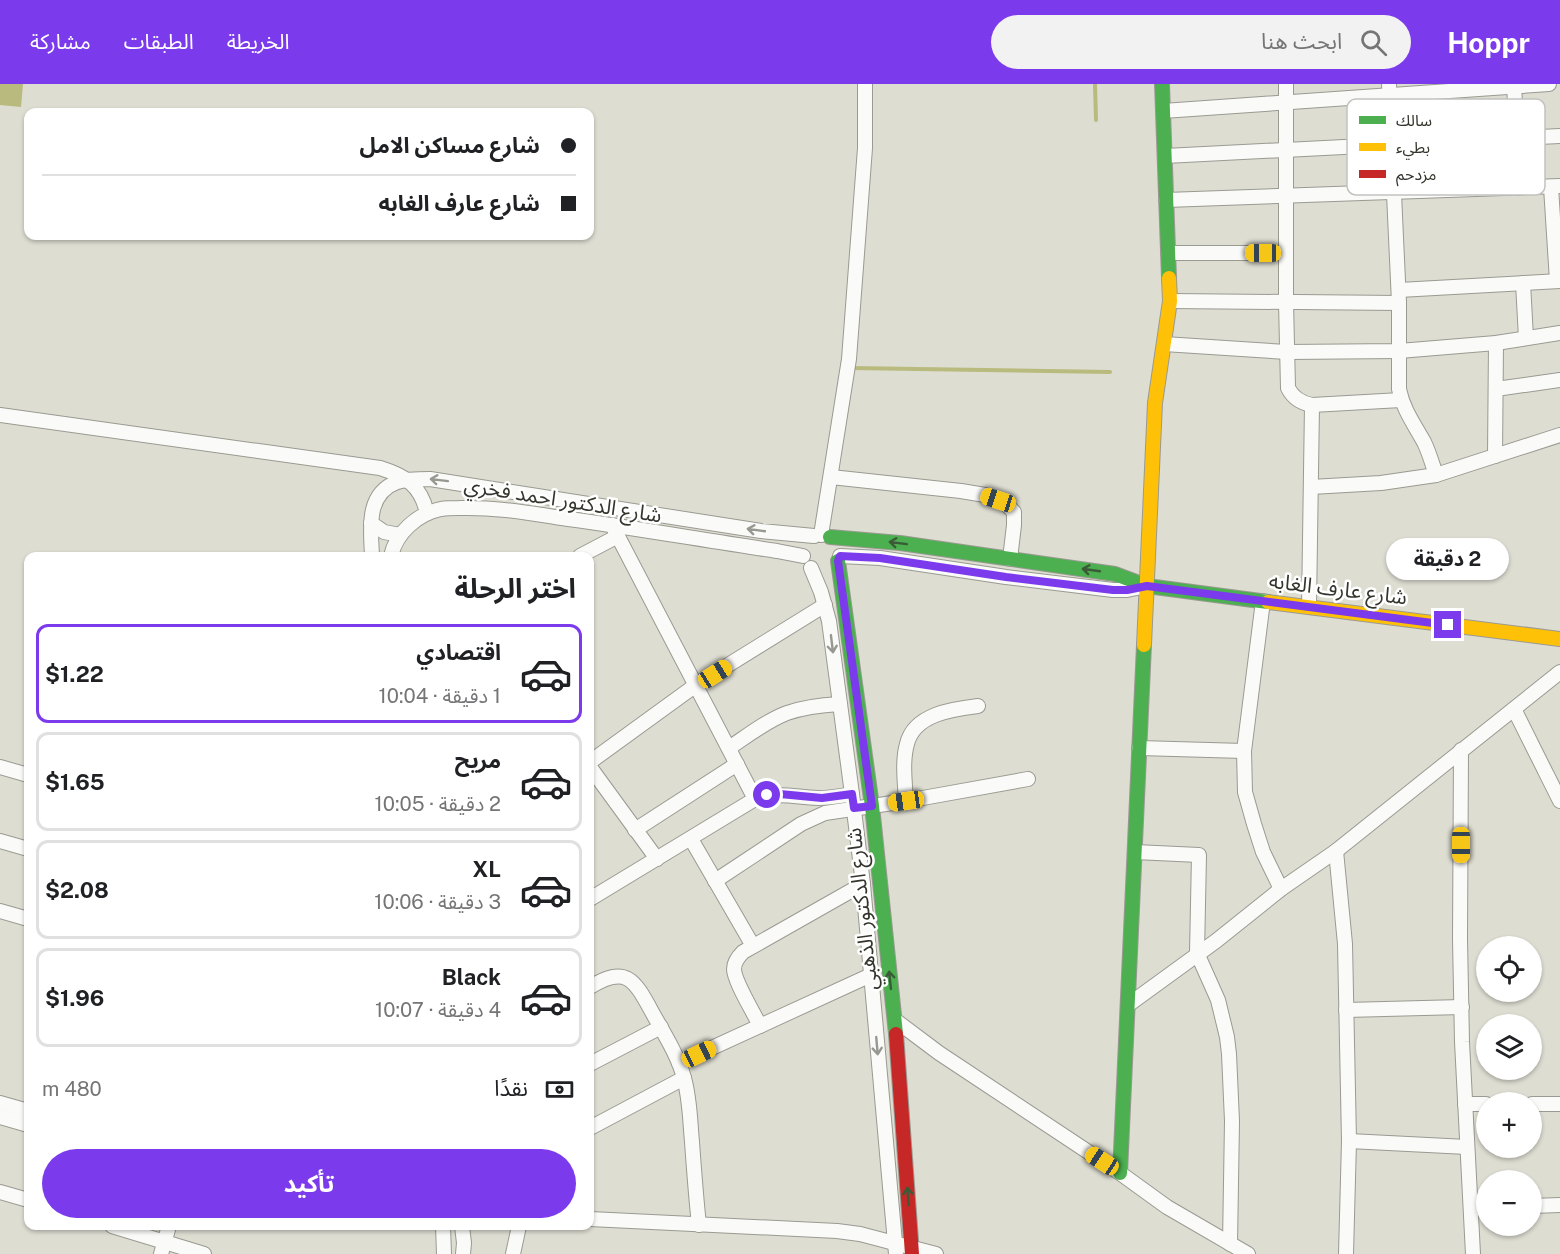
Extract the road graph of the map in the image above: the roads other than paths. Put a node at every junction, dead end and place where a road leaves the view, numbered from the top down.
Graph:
1 (865, 84) edge
2 (1162, 84) edge
3 (1286, 84) edge
4 (1549, 84) edge
5 (1514, 85) edge
6 (1390, 90) edge
7 (1286, 103) junction
8 (1163, 111) junction
9 (1560, 136) edge
10 (1545, 137) edge
11 (1347, 147) edge
12 (1286, 150) junction
13 (1165, 156) junction
14 (1556, 187) edge
15 (1347, 194) edge
16 (1395, 195) edge
17 (1286, 196) junction
18 (1166, 200) junction
19 (1557, 230) edge
20 (1286, 252) junction
21 (1168, 253) junction
22 (1558, 281) edge
23 (1523, 283) junction
24 (1399, 296) junction
25 (1170, 302) junction
26 (1286, 302) junction
27 (1560, 333) edge
28 (1526, 338) junction
29 (1496, 343) junction
30 (1164, 344) junction
31 (1399, 351) junction
32 (1287, 352) junction
33 (1560, 380) edge
34 (1496, 388) junction
35 (1401, 400) junction
36 (1312, 405) junction
37 (0, 415) edge
38 (1560, 435) edge
39 (1496, 456) junction
40 (1436, 474) junction
41 (831, 477) junction
42 (408, 480) junction
43 (1311, 487) junction
44 (426, 513) junction
45 (371, 523) junction
46 (615, 531) junction
47 (400, 535) junction
48 (821, 536) junction
49 (372, 552) edge
50 (392, 552) edge
51 (586, 552) edge
52 (839, 558) junction
53 (1010, 559) junction
54 (807, 562) junction
55 (1147, 586) junction
56 (1263, 601) junction
57 (825, 605) junction
58 (1309, 607) junction
59 (1560, 639) edge
60 (1560, 672) edge
61 (696, 685) junction
62 (840, 704) junction
63 (978, 706) dead end
64 (1514, 709) junction
65 (729, 748) junction
66 (1139, 748) junction
67 (1461, 750) junction
68 (1244, 751) junction
69 (594, 759) edge
70 (737, 764) junction
71 (0, 768) edge
72 (594, 773) edge
73 (24, 774) edge
74 (1028, 779) dead end
75 (852, 794) junction
76 (755, 799) junction
77 (906, 801) junction
78 (1560, 801) edge
79 (872, 806) junction
80 (854, 808) junction
81 (635, 830) junction
82 (691, 838) junction
83 (0, 841) edge
84 (24, 848) edge
85 (1336, 851) junction
86 (1135, 852) junction
87 (657, 860) junction
88 (716, 881) junction
89 (863, 884) junction
90 (1281, 889) junction
91 (594, 897) edge
92 (0, 911) edge
93 (24, 918) edge
94 (753, 946) junction
95 (1197, 953) junction
96 (870, 975) junction
97 (594, 984) edge
98 (1128, 1005) junction
99 (1462, 1007) junction
100 (1346, 1010) junction
101 (895, 1020) junction
102 (760, 1026) junction
103 (661, 1027) junction
104 (594, 1062) edge
105 (679, 1063) junction
106 (684, 1078) junction
107 (0, 1103) edge
108 (1465, 1104) junction
109 (1476, 1104) edge
110 (1542, 1104) edge
111 (1560, 1104) edge
112 (24, 1110) edge
113 (0, 1117) edge
114 (24, 1124) edge
115 (594, 1126) edge
116 (1348, 1141) junction
117 (1467, 1147) junction
118 (1120, 1173) junction
119 (0, 1192) edge
120 (24, 1199) edge
121 (1560, 1205) edge
122 (1542, 1206) edge
123 (1471, 1208) junction
124 (1476, 1208) edge
125 (594, 1219) edge
126 (699, 1225) junction
127 (121, 1230) edge
128 (168, 1230) edge
129 (443, 1230) edge
130 (462, 1230) edge
131 (518, 1230) edge
132 (1230, 1244) junction
133 (163, 1248) edge
134 (896, 1249) edge
135 (912, 1251) edge
136 (204, 1254) edge
137 (444, 1254) edge
138 (463, 1254) edge
139 (513, 1254) edge
140 (936, 1254) edge
141 (1248, 1254) edge
142 (1346, 1254) edge
143 (1473, 1254) edge

1 - 41 street
2 - 8 street
3 - 7 street
4 - 5 street
5 - 6 street
6 - 7 street
7 - 8 street
7 - 12 street
8 - 13 street
9 - 10 street
11 - 12 street
12 - 13 street
12 - 17 street
13 - 18 street
14 - 19 street
15 - 17 street
16 - 24 street
17 - 18 street
17 - 20 street
18 - 21 street
19 - 22 street
20 - 21 street
20 - 26 street
21 - 25 street
22 - 23 street
23 - 24 street
23 - 28 street
24 - 26 street
24 - 31 street
25 - 26 street
25 - 30 street
26 - 32 street
27 - 28 street
28 - 29 street
29 - 31 street
29 - 34 street
30 - 32 street
30 - 55 street
31 - 32 street
31 - 35 street
32 - 36 street
33 - 34 street
34 - 39 street
35 - 36 street
35 - 40 street
36 - 43 street
37 - 42 street
38 - 39 street
39 - 40 street
40 - 43 street
41 - 48 street
41 - 53 street
42 - 44 street
42 - 45 street, شارع الدكتور احمد فخري
48 -> 42 street, شارع الدكتور احمد فخري
43 - 58 street
44 - 46 street, شارع الدكتور احمد فخري
44 - 47 street
45 - 47 street
45 - 49 street, شارع الدكتور احمد فخري
46 - 51 street
46 - 54 street, شارع الدكتور احمد فخري
46 - 61 street
47 - 50 street
48 - 52 street
53 -> 48 street, شارع عارف الغابه
48 - 54 street
52 - 54 street
52 - 55 street, شارع عارف الغابه
52 - 79 street, شارع الدكتور الذهبي
55 -> 53 street, شارع عارف الغابه
54 - 57 street, شارع الدكتور الذهبي
55 - 56 street, شارع عارف الغابه
55 - 66 street
56 - 58 street, شارع عارف الغابه
56 - 68 street
57 - 61 street
57 -> 62 street, شارع الدكتور الذهبي
58 - 59 street, شارع عارف الغابه
60 - 64 street
61 - 65 street
61 - 69 street
62 - 65 street
62 - 75 street, شارع الدكتور الذهبي
63 - 77 street
64 - 67 street
64 - 78 street
65 - 70 street
66 - 68 street
66 - 86 street
67 - 85 street
67 - 99 street
68 - 90 street
70 - 76 street
70 - 81 street
71 - 73 street
72 - 81 street
74 - 77 street
75 - 76 street
75 - 80 street, شارع الدكتور الذهبي
76 - 82 street
77 - 79 street
79 - 80 street
101 -> 79 street, شارع الدكتور الذهبي
80 - 88 street
80 - 89 street, شارع الدكتور الذهبي
81 - 87 street
82 - 87 street
82 - 88 street
83 - 84 street
85 - 90 street
85 - 100 street
86 - 95 street
86 - 98 street
87 - 91 street
88 - 94 street
89 - 94 street
89 - 96 street, شارع الدكتور الذهبي
90 - 95 street
92 - 93 street
94 - 102 street
95 - 98 street
95 - 132 street
96 - 102 street
96 -> 134 street, شارع الدكتور الذهبي
97 - 103 street
98 - 118 street
99 - 100 street
99 - 108 street
100 - 116 street
101 - 118 street
135 -> 101 street, شارع الدكتور الذهبي
102 - 105 street
103 - 104 street
103 - 105 street
105 - 106 street
106 - 115 street
106 - 126 street
107 - 112 street
108 - 109 street
108 - 117 street
110 - 111 street
113 - 114 street
116 - 117 street
116 - 142 street
117 - 123 street
118 - 132 street
119 - 120 street
121 - 122 street
123 - 124 street
123 - 143 street
125 - 126 street
126 - 134 street
127 - 133 street
128 - 133 street
129 - 137 street
130 - 138 street
131 - 139 street
132 - 141 street
133 - 136 street
134 - 135 street
135 - 140 street

